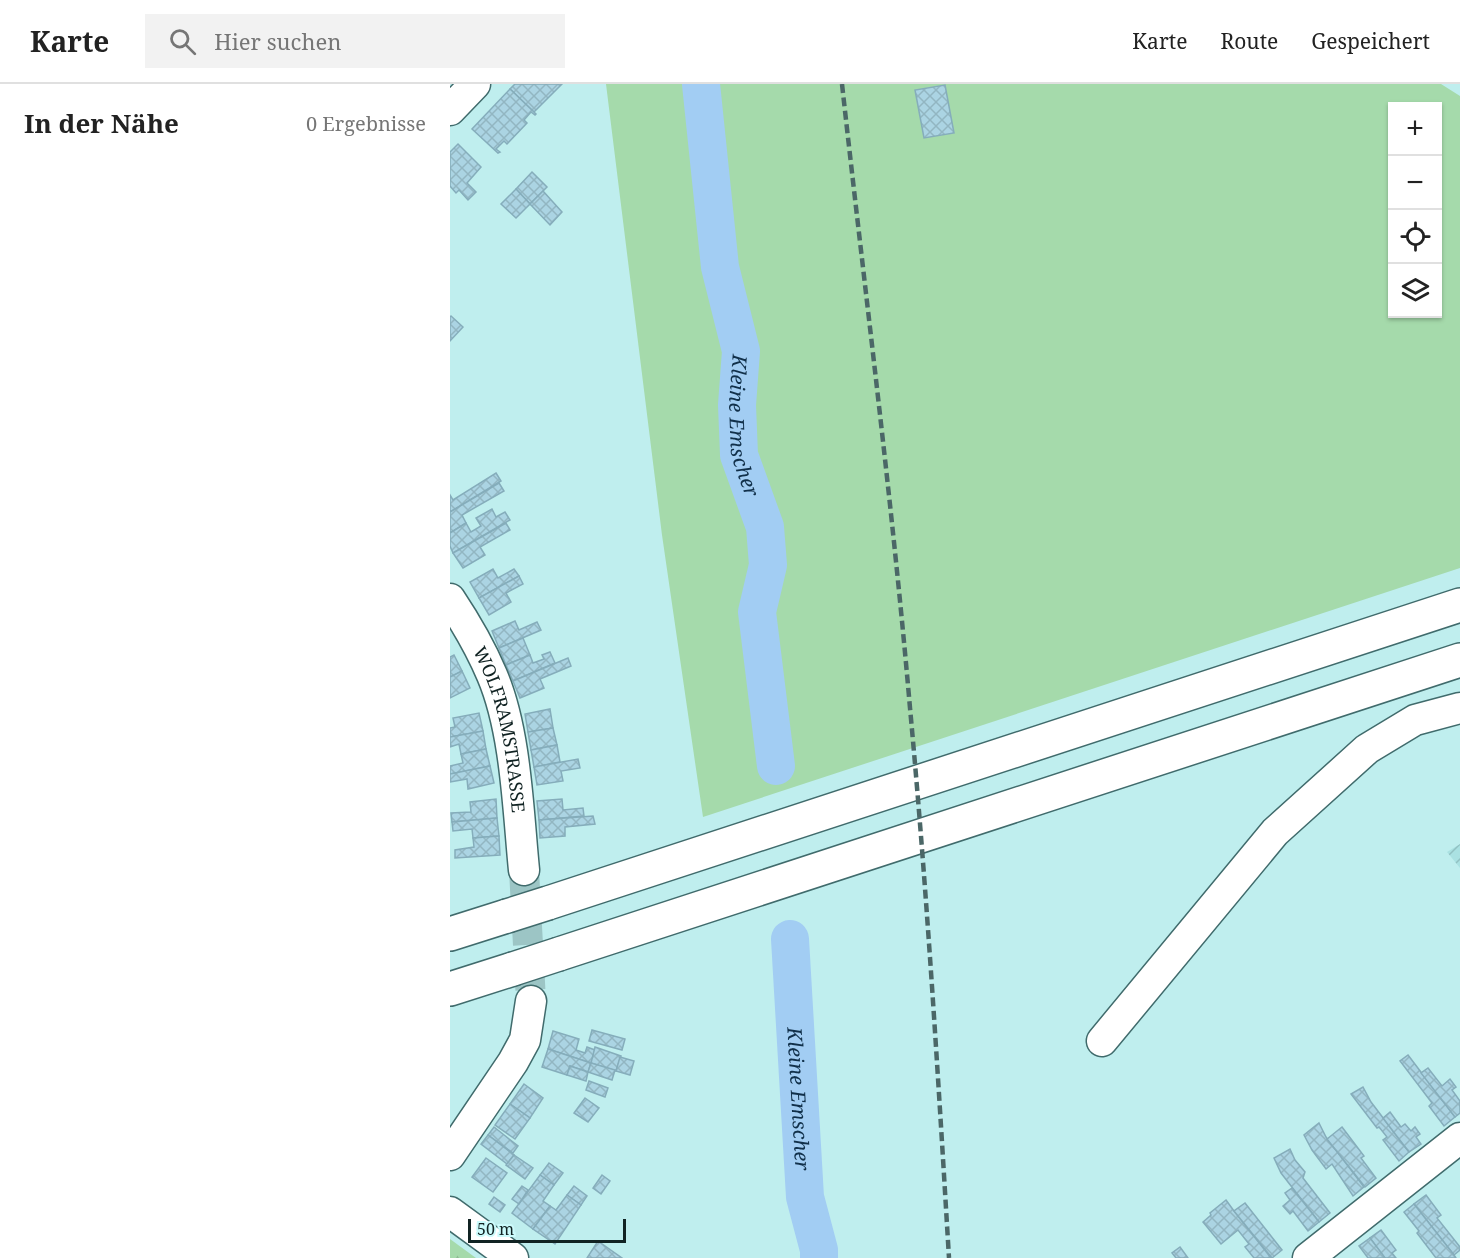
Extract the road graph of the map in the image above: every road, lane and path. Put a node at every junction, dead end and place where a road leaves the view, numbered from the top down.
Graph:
1 (475, 84) edge
2 (450, 110) edge
3 (450, 599) edge
4 (1460, 605) edge
5 (1460, 660) edge
6 (1460, 708) edge
7 (524, 870) tunnel mouth
8 (450, 934) edge
9 (450, 989) edge
10 (531, 1001) tunnel mouth
11 (1102, 1041) dead end
12 (1460, 1138) edge
13 (450, 1155) edge
14 (450, 1212) edge
15 (513, 1258) edge
16 (1308, 1258) edge

1 - 2 street
3 - 7 street, WOLFRAMSTRASSE
4 - 8 highway, bridge
5 - 9 highway, bridge
6 - 11 street
10 - 13 street
12 - 16 street
14 - 15 street

